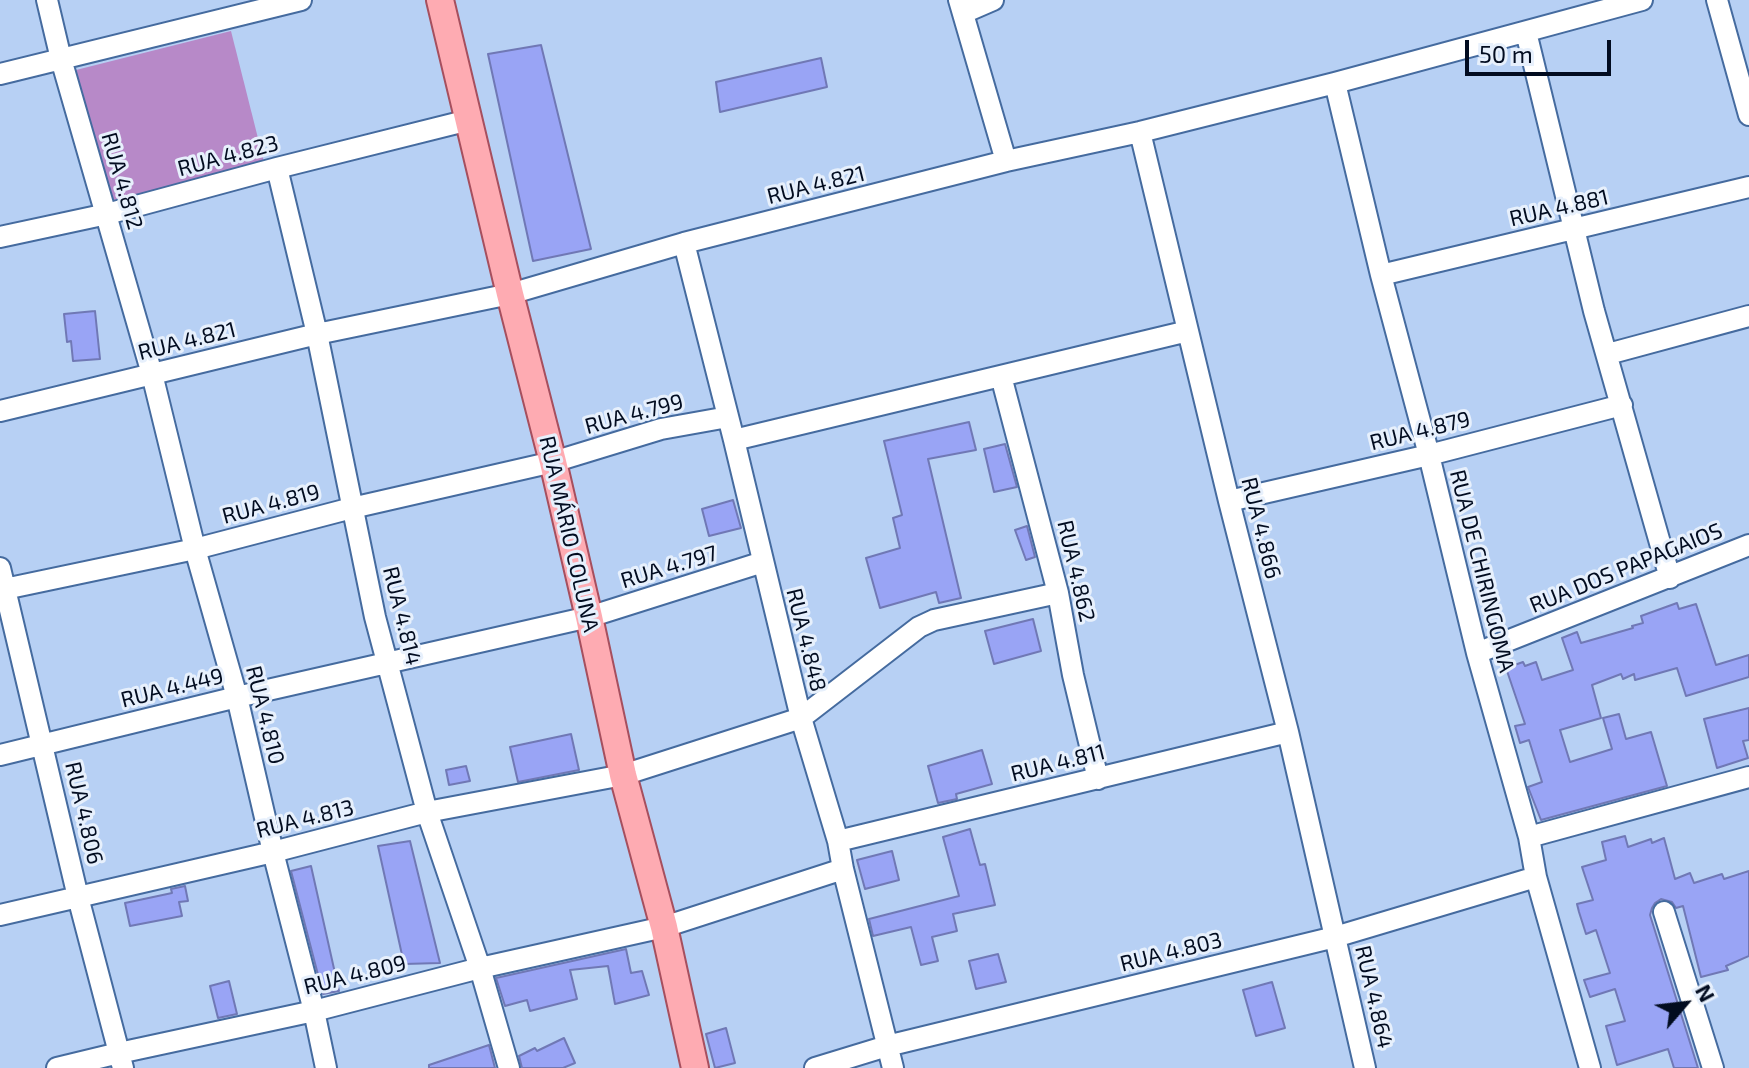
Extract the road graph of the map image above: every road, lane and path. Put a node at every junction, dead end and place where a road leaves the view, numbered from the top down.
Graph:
1 (47, 0) edge
2 (301, 0) edge
3 (440, 0) edge
4 (993, 0) edge
5 (1642, 0) edge
6 (1717, 0) edge
7 (1600, 5) edge
8 (961, 6) edge
9 (231, 8) edge
10 (1526, 32) junction
11 (61, 59) junction
12 (0, 74) edge
13 (1335, 83) junction
14 (1749, 115) edge
15 (469, 120) junction
16 (1140, 132) junction
17 (1006, 161) junction
18 (277, 168) junction
19 (1749, 187) edge
20 (107, 214) junction
21 (1573, 230) junction
22 (0, 237) edge
23 (684, 243) junction
24 (1381, 275) junction
25 (510, 294) junction
26 (1749, 316) edge
27 (1188, 331) junction
28 (317, 334) junction
29 (1608, 354) junction
30 (152, 374) junction
31 (1001, 376) junction
32 (1622, 405) junction
33 (0, 411) edge
34 (728, 417) junction
35 (734, 440) junction
36 (1429, 455) junction
37 (553, 462) junction
38 (1229, 501) junction
39 (352, 508) junction
40 (1749, 545) edge
41 (195, 549) junction
42 (763, 562) junction
43 (0, 568) edge
44 (1670, 578) junction
45 (3, 590) edge
46 (1058, 593) junction
47 (589, 617) junction
48 (1477, 653) junction
49 (389, 664) junction
50 (237, 697) junction
51 (801, 718) junction
52 (1288, 732) junction
53 (43, 744) junction
54 (0, 755) edge
55 (623, 775) junction
56 (1749, 777) edge
57 (1098, 779) junction
58 (427, 812) junction
59 (1529, 837) junction
60 (838, 841) junction
61 (273, 852) junction
62 (843, 869) junction
63 (1536, 877) junction
64 (78, 897) junction
65 (1664, 912) dead end
66 (0, 915) edge
67 (664, 927) junction
68 (1335, 937) junction
69 (480, 968) junction
70 (314, 1011) junction
71 (887, 1046) junction
72 (121, 1060) edge
73 (57, 1068) edge
74 (326, 1068) edge
75 (509, 1068) edge
76 (695, 1068) edge
77 (815, 1068) edge
78 (893, 1068) edge
79 (1365, 1068) edge
80 (1590, 1068) edge
81 (1713, 1068) edge

1 - 11 street, RUA 4.812
2 - 9 street
3 - 15 main road, RUA MÁRIO COLUNA
4 - 8 street
5 - 7 street, RUA 4.821
6 - 14 street
7 - 10 street, RUA 4.821
8 - 17 street
9 - 11 street
10 - 13 street, RUA 4.821
10 - 21 street
11 - 12 street
11 - 20 street, RUA 4.812
13 - 16 street, RUA 4.821
13 - 24 street, RUA DE CHIRINGOMA
15 - 18 street, RUA 4.823
15 - 25 main road, RUA MÁRIO COLUNA
16 - 17 street, RUA 4.821
16 - 27 street, RUA 4.866
17 - 23 street, RUA 4.821
18 - 20 street, RUA 4.823
18 - 28 street, RUA 4.814
19 - 21 street, RUA 4.881
20 - 22 street, RUA 4.823
20 - 30 street, RUA 4.812
21 - 24 street, RUA 4.881
21 - 29 street
23 - 25 street, RUA 4.821
23 - 34 street, RUA 4.848
24 - 36 street, RUA DE CHIRINGOMA
25 - 28 street, RUA 4.821
25 - 37 main road, RUA MÁRIO COLUNA
26 - 29 street
27 - 31 street
27 - 38 street, RUA 4.866
28 - 30 street, RUA 4.821
28 - 39 street, RUA 4.814
29 - 32 street
30 - 33 street, RUA 4.821
30 - 41 street, RUA 4.810
31 - 35 street
31 - 46 street, RUA 4.862
32 - 36 street, RUA 4.879
32 - 44 street
34 - 35 street, RUA 4.848
34 - 37 street, RUA 4.799
35 - 42 street, RUA 4.848
36 - 38 street, RUA 4.879
36 - 48 street, RUA DE CHIRINGOMA
37 - 39 street, RUA 4.819
37 - 47 main road, RUA MÁRIO COLUNA
38 - 52 street, RUA 4.866
39 - 41 street, RUA 4.819
39 - 49 street, RUA 4.814
40 - 44 street, RUA DOS PAPAGAIOS
41 - 45 street, RUA 4.819
41 - 50 street, RUA 4.810
42 - 47 street, RUA 4.797
42 - 51 street, RUA 4.848
43 - 45 street, RUA 4.806
44 - 48 street, RUA DOS PAPAGAIOS
45 - 53 street, RUA 4.806
46 - 51 street, RUA 4.813
46 - 57 street, RUA 4.862
47 - 49 street, RUA 4.449
47 - 55 main road, RUA MÁRIO COLUNA
48 - 59 street, RUA DE CHIRINGOMA
49 - 50 street, RUA 4.449
49 - 58 street, RUA 4.814
50 - 53 street, RUA 4.449
50 - 61 street, RUA 4.810
51 - 55 street, RUA 4.813
51 - 60 street, RUA 4.848
52 - 57 street, RUA 4.811
52 - 68 street, RUA 4.866
53 - 54 street, RUA 4.449
53 - 64 street, RUA 4.806
55 - 58 street, RUA 4.813
55 - 67 main road, RUA MÁRIO COLUNA
56 - 59 street
57 - 60 street, RUA 4.811
58 - 61 street, RUA 4.813
58 - 69 street, RUA 4.814
59 - 63 street, RUA DE CHIRINGOMA
60 - 62 street, RUA 4.848
61 - 64 street, RUA 4.813
61 - 70 street, RUA 4.810
62 - 67 street, RUA 4.809
62 - 71 street, RUA 4.848
63 - 68 street, RUA 4.803
63 - 80 street, RUA DE CHIRINGOMA
64 - 66 street, RUA 4.813
64 - 72 street, RUA 4.806
65 - 81 street
67 - 69 street, RUA 4.809
67 - 76 main road, RUA MÁRIO COLUNA
68 - 71 street, RUA 4.803
68 - 79 street, RUA 4.864
69 - 70 street, RUA 4.809
69 - 75 street, RUA 4.814
70 - 72 street, RUA 4.809
70 - 74 street, RUA 4.810
71 - 77 street, RUA 4.803
71 - 78 street, RUA 4.848
72 - 73 street, RUA 4.809

